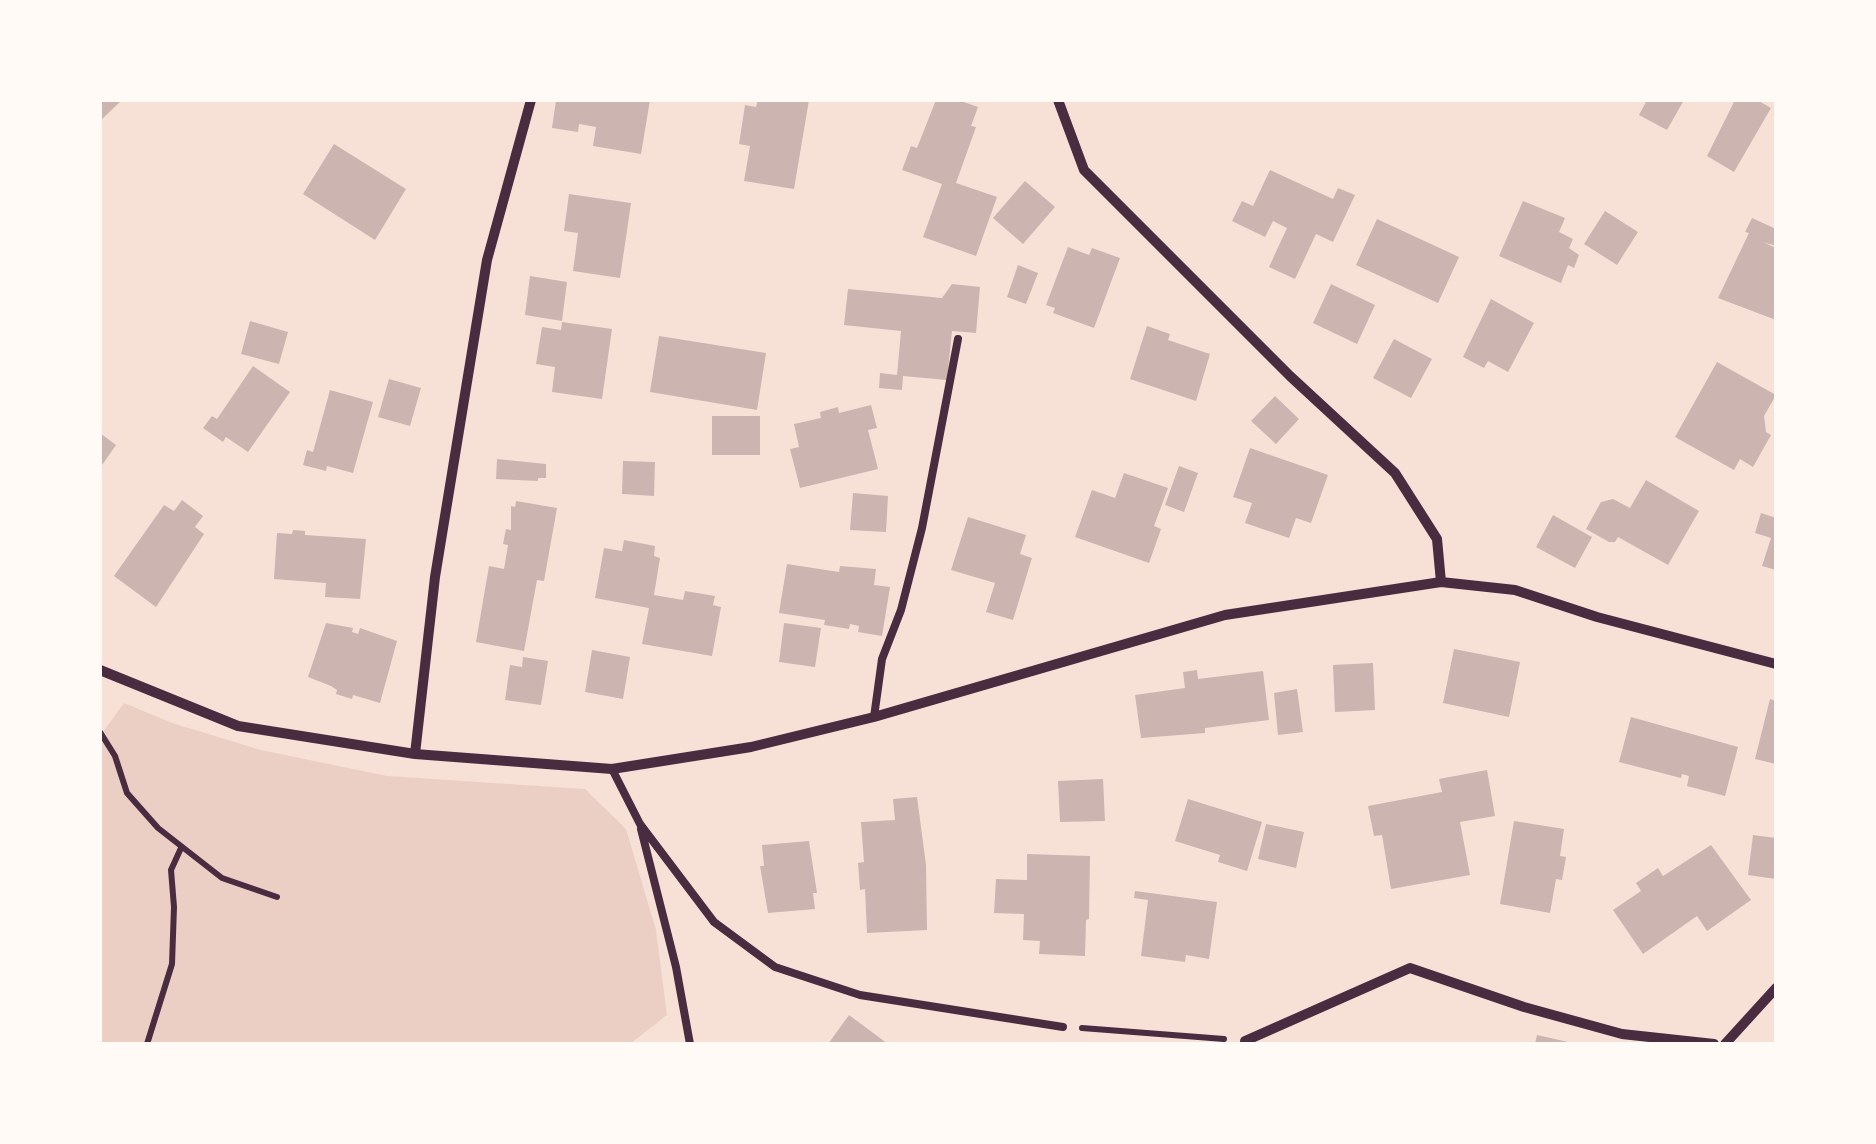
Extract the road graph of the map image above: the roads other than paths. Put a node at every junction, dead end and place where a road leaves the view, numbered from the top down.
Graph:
1 (531, 100) edge
2 (1058, 100) edge
3 (958, 339) dead end
4 (1442, 582) junction
5 (1776, 664) edge
6 (100, 670) edge
7 (874, 717) junction
8 (416, 754) junction
9 (612, 769) junction
10 (640, 824) junction
11 (1776, 988) edge
12 (1063, 1027) road end
13 (1245, 1041) road end
14 (690, 1044) edge
15 (1714, 1044) edge
16 (1725, 1044) edge

1 - 8 street
2 - 4 street
3 - 7 lane
4 - 5 street
4 - 7 street
6 - 8 street
7 - 9 street
8 - 9 street
9 - 10 lane
10 - 12 lane
10 - 14 lane
11 - 16 street
13 - 15 street

